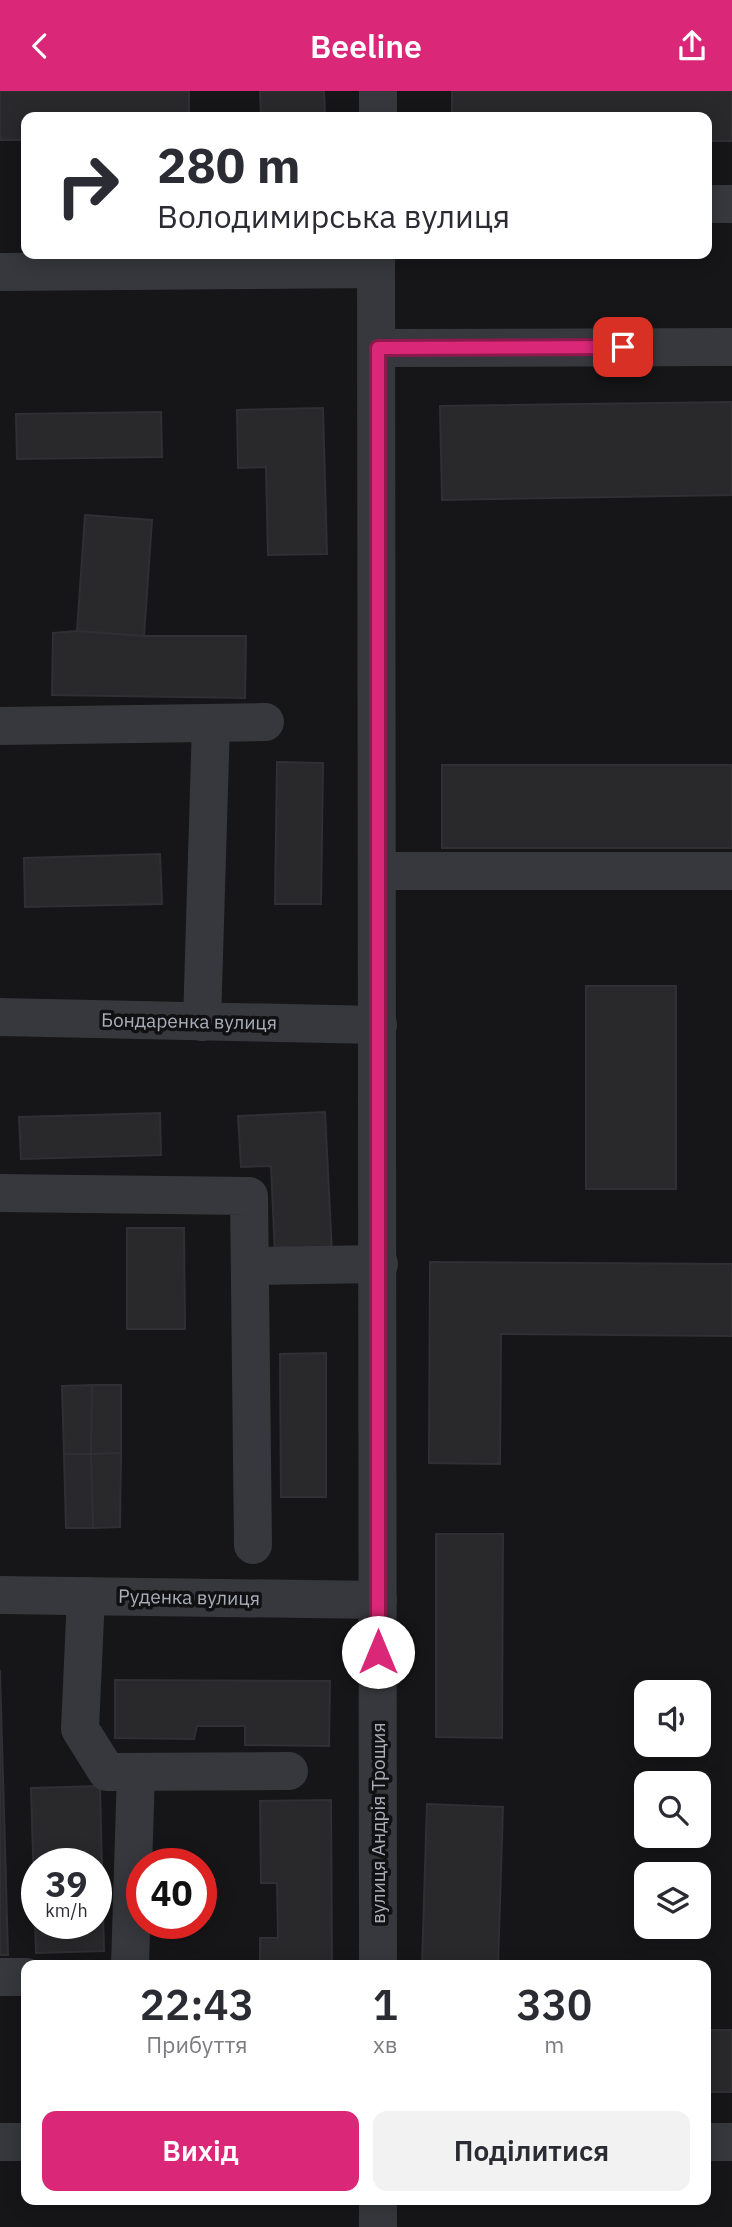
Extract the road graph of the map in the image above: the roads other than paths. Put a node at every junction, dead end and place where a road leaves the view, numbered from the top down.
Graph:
1 (378, 91) edge
2 (378, 112) edge
3 (712, 204) edge
4 (732, 204) edge
5 (376, 261) edge
6 (0, 272) edge
7 (732, 347) edge
8 (378, 348) junction
9 (265, 722) dead end
10 (211, 723) junction
11 (0, 726) edge
12 (378, 871) junction
13 (732, 871) edge
14 (0, 1017) edge
15 (202, 1022) junction
16 (378, 1025) junction
17 (0, 1193) edge
18 (379, 1264) junction
19 (250, 1266) junction
20 (253, 1545) dead end
21 (0, 1595) edge
22 (86, 1596) junction
23 (378, 1600) junction
24 (289, 1771) dead end
25 (136, 1772) junction
26 (130, 1960) edge
27 (378, 1960) edge
28 (0, 1977) edge
29 (21, 1977) edge
30 (0, 2142) edge
31 (21, 2142) edge
32 (711, 2142) edge
33 (732, 2142) edge
34 (378, 2205) edge
35 (378, 2227) edge

1 - 2 street
3 - 4 street
5 - 6 street
5 - 8 street, вулиця Андрія Трощия
7 - 8 street
8 - 12 street, вулиця Андрія Трощия
9 - 10 street
10 - 11 street
10 - 15 street
12 - 13 street
12 - 16 street, вулиця Андрія Трощия
14 - 15 street, Бондаренка вулиця
15 - 16 street, Бондаренка вулиця
16 - 18 street, вулиця Андрія Трощия
17 - 19 street
18 - 19 street
18 - 23 street, вулиця Андрія Трощия
19 - 20 street
21 - 22 street, Руденка вулиця
22 - 23 street, Руденка вулиця
22 - 25 street
23 - 27 street, вулиця Андрія Трощия
24 - 25 street
25 - 26 street
28 - 29 street
30 - 31 street
32 - 33 street
34 - 35 street

